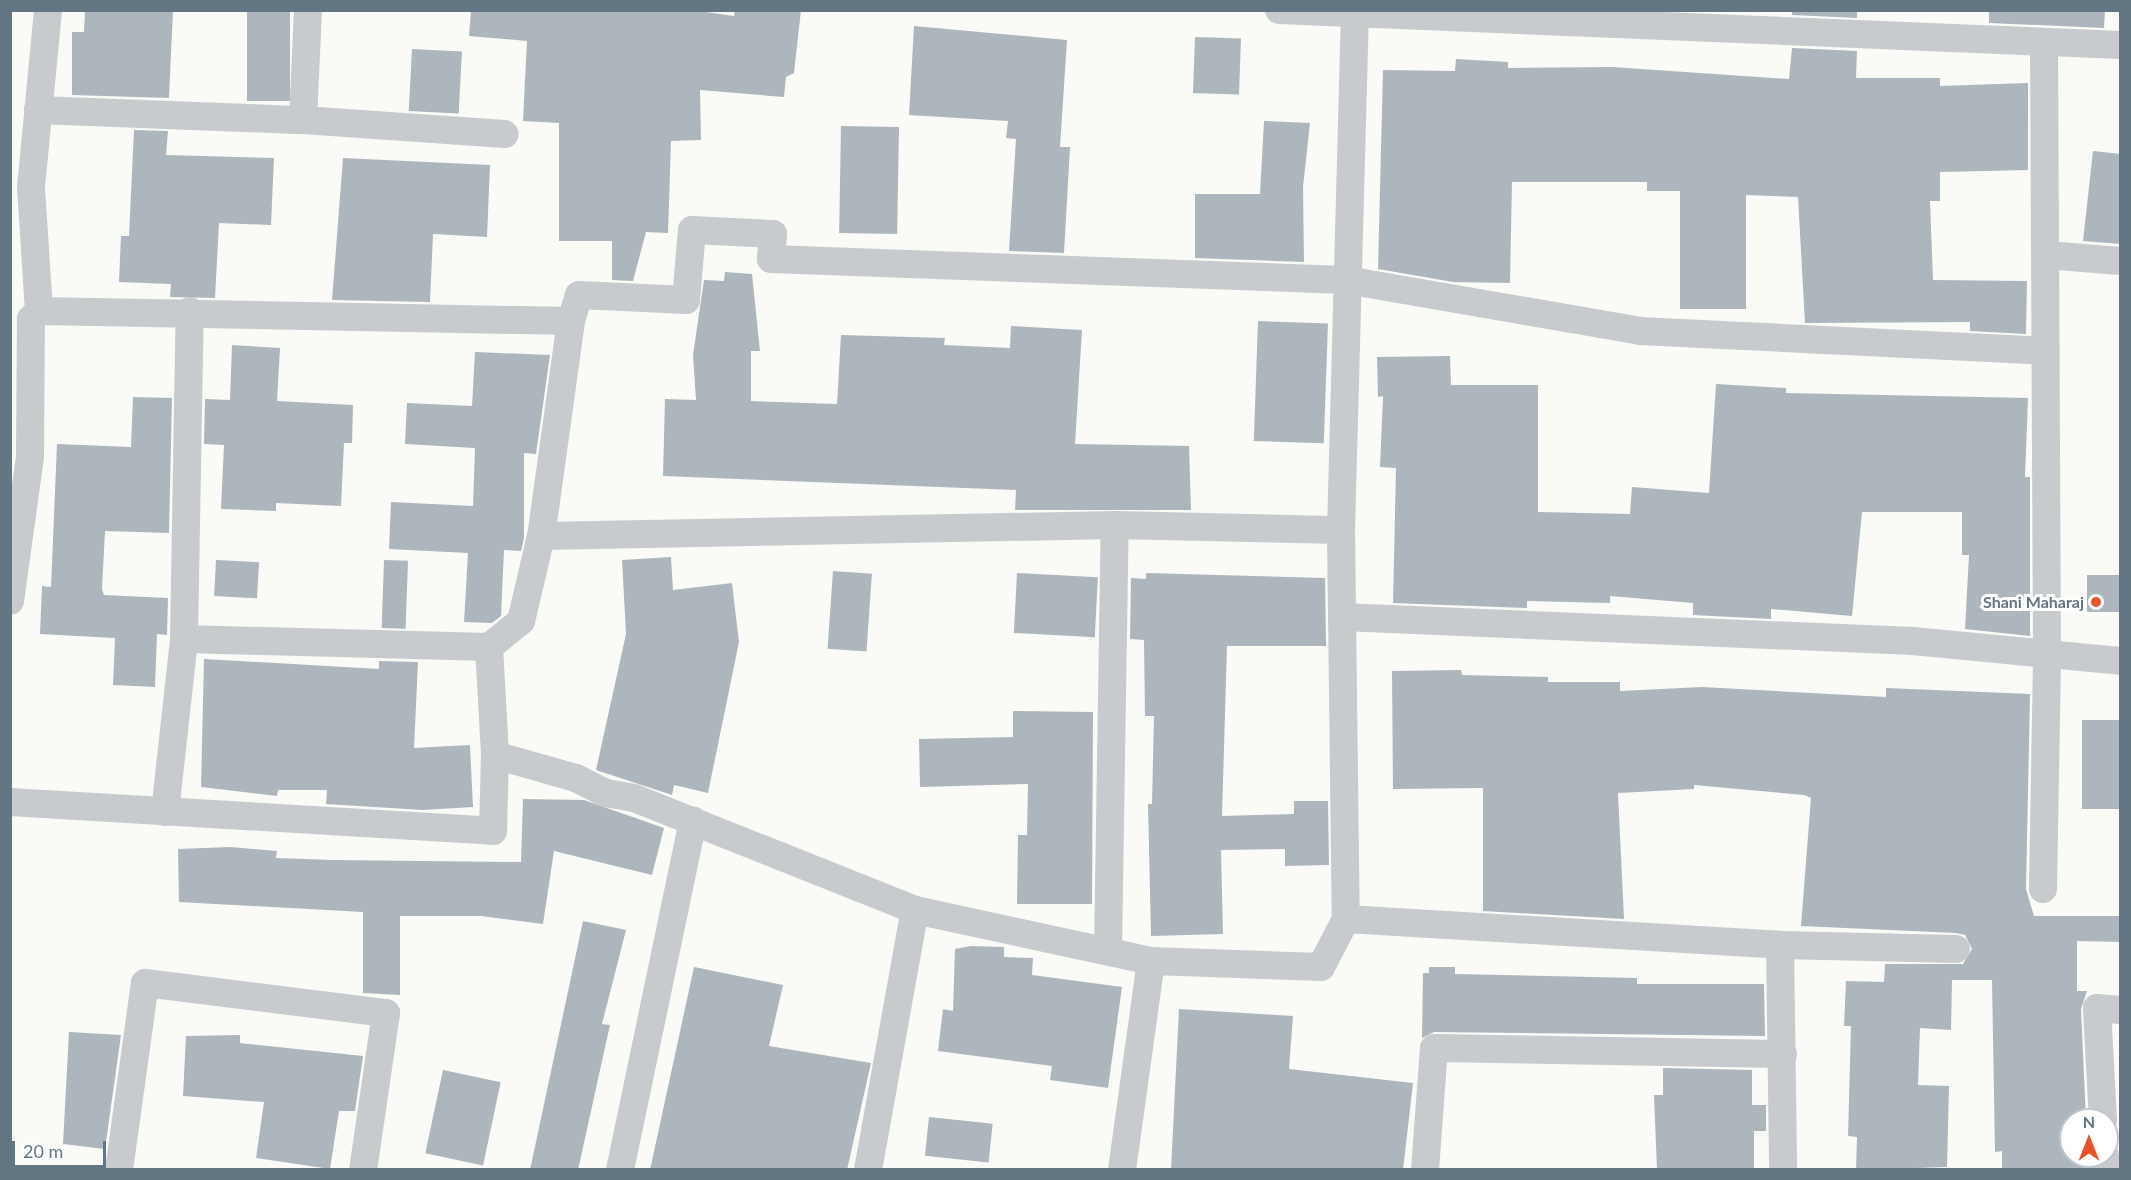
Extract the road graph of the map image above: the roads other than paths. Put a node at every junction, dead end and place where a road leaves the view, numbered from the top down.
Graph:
1 (48, 10) edge
2 (308, 10) edge
3 (1279, 10) edge
4 (1355, 13) edge
5 (1511, 17) edge
6 (2044, 43) junction
7 (2121, 45) edge
8 (38, 110) junction
9 (303, 120) junction
10 (505, 134) dead end
11 (2046, 255) junction
12 (2121, 261) edge
13 (1346, 280) junction
14 (39, 310) junction
15 (190, 310) junction
16 (571, 321) junction
17 (2046, 351) junction
18 (20, 457) edge
19 (1115, 525) junction
20 (1341, 530) junction
21 (541, 536) junction
22 (10, 600) edge
23 (1342, 617) junction
24 (184, 639) junction
25 (489, 647) junction
26 (2048, 654) junction
27 (2121, 661) edge
28 (495, 754) junction
29 (10, 802) edge
30 (165, 812) junction
31 (693, 821) junction
32 (2043, 889) dead end
33 (915, 910) junction
34 (1346, 919) junction
35 (1780, 945) junction
36 (1956, 949) dead end
37 (1108, 951) junction
38 (1151, 961) junction
39 (2121, 1010) edge
40 (1783, 1054) junction
41 (2102, 1108) edge
42 (119, 1170) edge
43 (363, 1170) edge
44 (620, 1170) edge
45 (868, 1170) edge
46 (1122, 1170) edge
47 (1425, 1170) edge
48 (1783, 1170) edge

1 - 8 street
2 - 9 street
3 - 4 street
4 - 5 street
4 - 13 street
5 - 6 street
6 - 7 street
6 - 11 street
8 - 9 street
8 - 14 street
9 - 10 street
11 - 12 street
11 - 17 street
13 - 16 street
13 - 17 street
13 - 20 street
14 - 15 street
14 - 18 street
15 - 16 street
15 - 24 street
16 - 21 street
17 - 26 street
18 - 22 street
19 - 20 street
19 - 21 street
19 - 37 street
20 - 23 street
21 - 25 street
23 - 26 street
23 - 34 street
24 - 25 street
24 - 30 street
25 - 28 street
26 - 27 street
26 - 32 street
28 - 30 street
28 - 31 street
29 - 30 street
31 - 33 street
31 - 44 street
33 - 37 street
33 - 45 street
34 - 35 street
34 - 38 street
35 - 36 street
35 - 40 street
37 - 38 street
38 - 46 street
39 - 41 street
40 - 47 street
40 - 48 street
42 - 43 street

